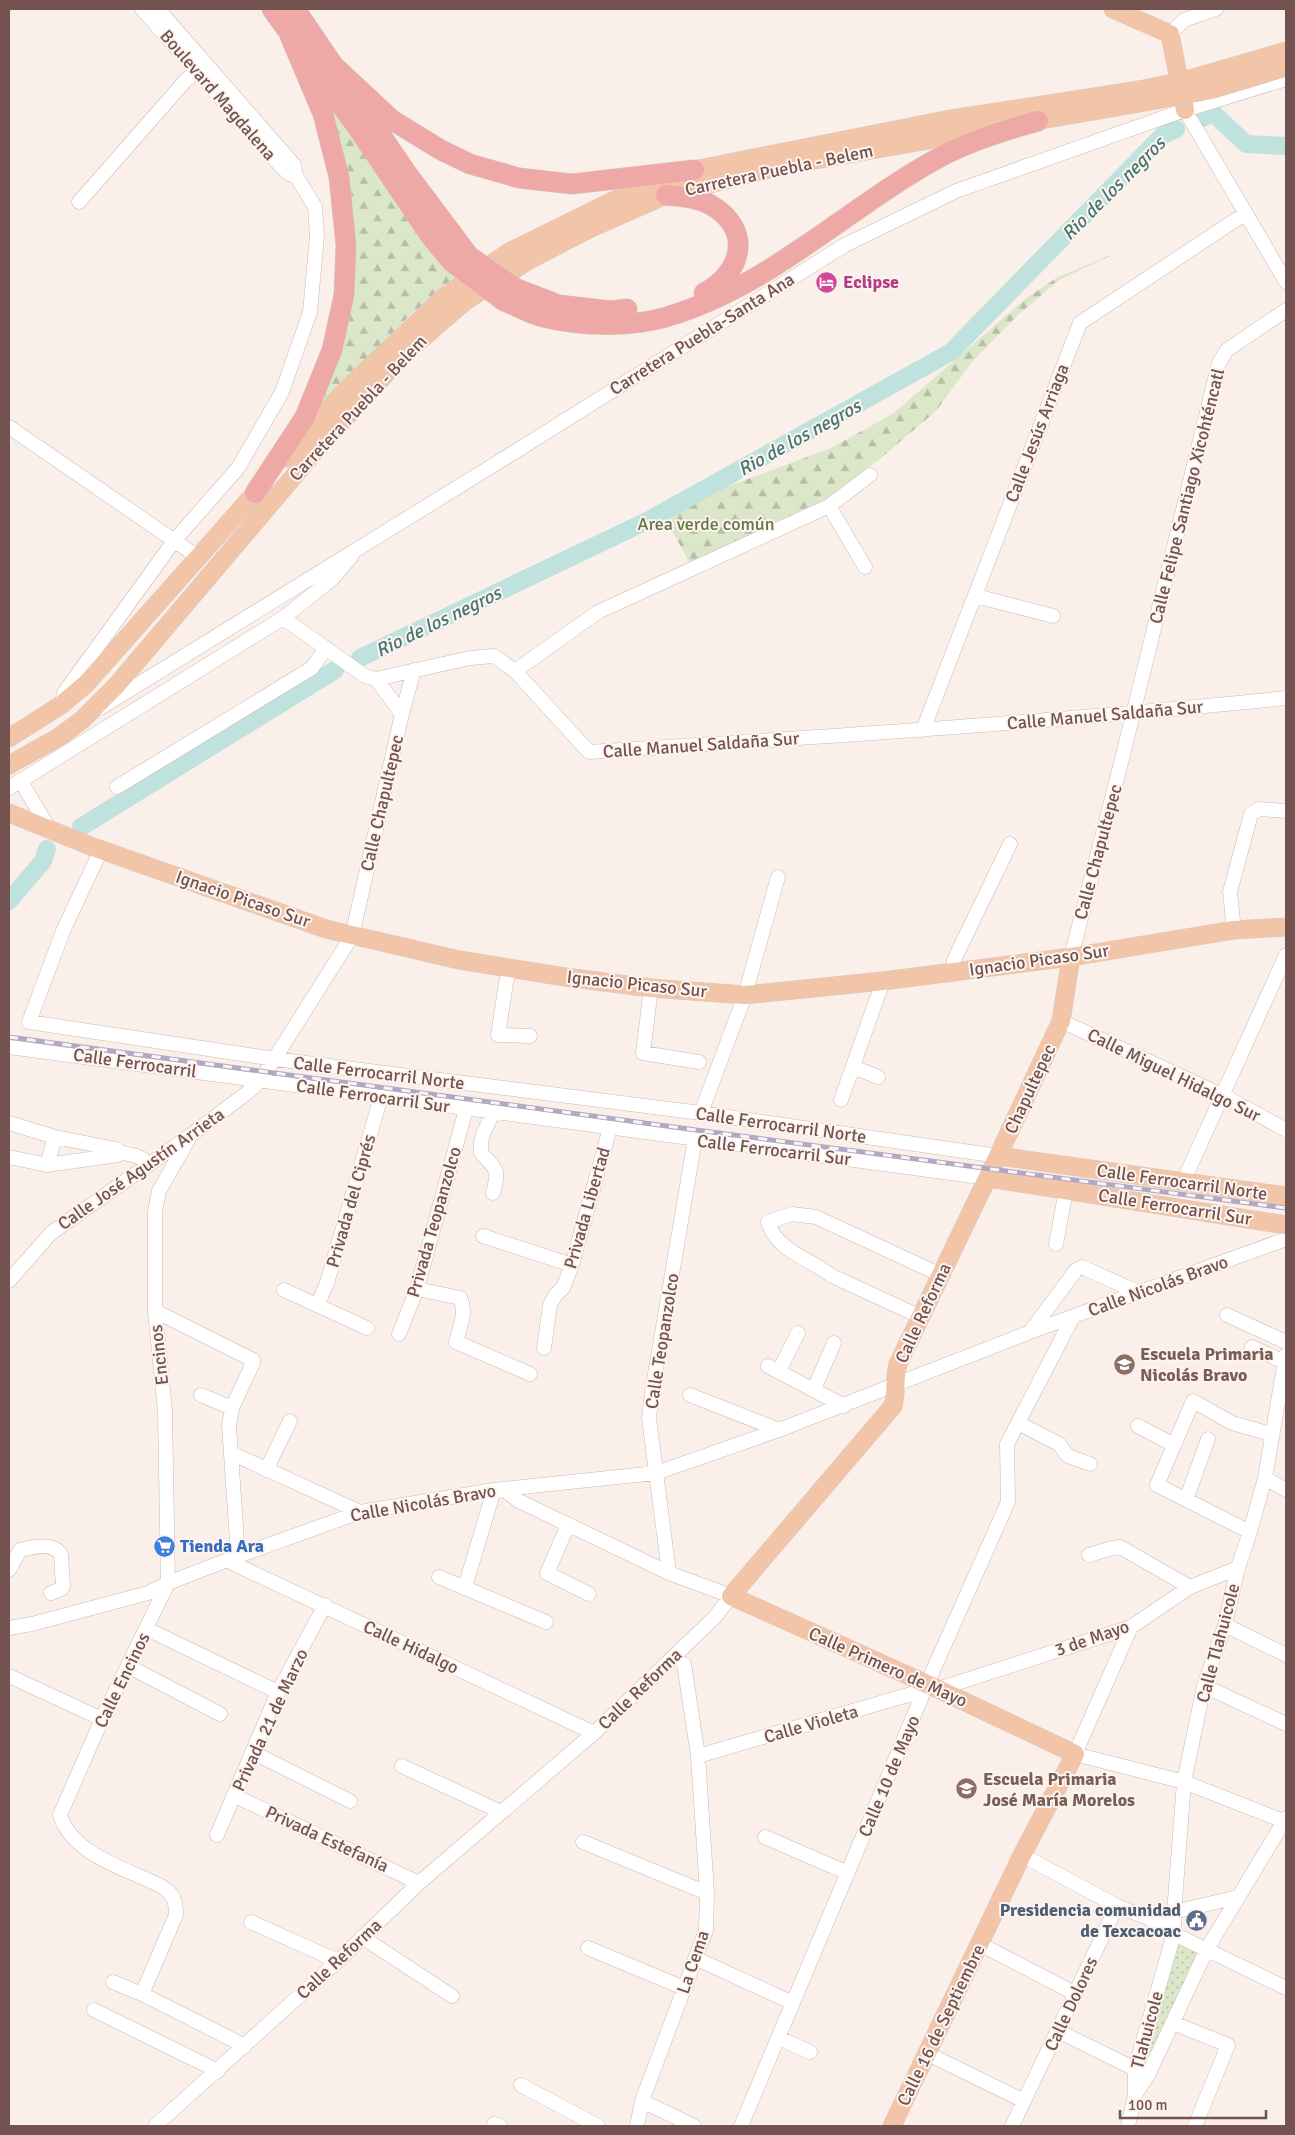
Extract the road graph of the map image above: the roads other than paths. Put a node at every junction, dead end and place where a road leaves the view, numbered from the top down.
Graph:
1 (272, 9) edge
2 (295, 9) edge
3 (1114, 9) edge
4 (1216, 9) edge
5 (149, 10) edge
6 (1170, 34) junction
7 (290, 36) junction
8 (1286, 45) edge
9 (1286, 51) edge
10 (1268, 57) junction
11 (332, 64) junction
12 (201, 67) junction
13 (1286, 67) edge
14 (1286, 79) edge
15 (1139, 97) junction
16 (1185, 110) junction
17 (1038, 121) junction
18 (694, 170) junction
19 (666, 195) junction
20 (79, 202) dead end
21 (1246, 213) junction
22 (460, 259) junction
23 (1286, 282) edge
24 (510, 294) junction
25 (1286, 310) edge
26 (9, 427) edge
27 (870, 475) dead end
28 (255, 493) junction
29 (829, 506) junction
30 (174, 541) junction
31 (362, 546) junction
32 (198, 557) junction
33 (865, 568) dead end
34 (976, 596) junction
35 (1053, 616) dead end
36 (283, 618) junction
37 (326, 648) junction
38 (414, 670) junction
39 (515, 671) junction
40 (376, 679) junction
41 (1286, 698) edge
42 (61, 705) junction
43 (402, 714) junction
44 (1132, 714) junction
45 (82, 720) junction
46 (923, 730) junction
47 (9, 738) edge
48 (9, 765) edge
49 (14, 784) edge
50 (117, 787) dead end
51 (1286, 811) edge
52 (9, 813) edge
53 (50, 830) junction
54 (1010, 844) dead end
55 (101, 850) junction
56 (778, 877) dead end
57 (1286, 927) edge
58 (1234, 930) junction
59 (352, 936) junction
60 (1286, 955) edge
61 (1071, 957) junction
62 (510, 968) junction
63 (952, 972) junction
64 (883, 981) junction
65 (651, 988) junction
66 (745, 996) junction
67 (1061, 1021) junction
68 (530, 1036) dead end
69 (9, 1047) edge
70 (275, 1059) junction
71 (700, 1062) dead end
72 (853, 1067) junction
73 (878, 1077) dead end
74 (261, 1080) junction
75 (1222, 1095) junction
76 (381, 1096) junction
77 (840, 1100) dead end
78 (466, 1109) junction
79 (493, 1112) junction
80 (701, 1113) junction
81 (9, 1123) edge
82 (610, 1128) junction
83 (1286, 1130) edge
84 (191, 1135) junction
85 (55, 1137) junction
86 (695, 1139) junction
87 (95, 1151) junction
88 (998, 1156) junction
89 (9, 1157) edge
90 (47, 1165) junction
91 (149, 1165) junction
92 (988, 1178) junction
93 (1183, 1182) junction
94 (1066, 1190) junction
95 (493, 1193) dead end
96 (1286, 1196) edge
97 (1286, 1225) edge
98 (483, 1236) dead end
99 (1286, 1239) edge
100 (1056, 1244) dead end
101 (572, 1265) junction
102 (941, 1276) junction
103 (9, 1282) edge
104 (417, 1289) junction
105 (284, 1290) dead end
106 (1140, 1293) junction
107 (318, 1304) junction
108 (155, 1312) junction
109 (1228, 1315) dead end
110 (1073, 1316) junction
111 (921, 1317) junction
112 (366, 1328) dead end
113 (1030, 1332) junction
114 (798, 1333) dead end
115 (399, 1334) dead end
116 (1286, 1342) edge
117 (834, 1343) dead end
118 (1252, 1347) dead end
119 (544, 1348) dead end
120 (1285, 1366) edge
121 (530, 1374) dead end
122 (895, 1385) junction
123 (814, 1389) junction
124 (201, 1395) dead end
125 (690, 1395) dead end
126 (844, 1406) junction
127 (232, 1408) junction
128 (290, 1421) dead end
129 (1018, 1423) junction
130 (1138, 1426) dead end
131 (779, 1430) junction
132 (1272, 1434) junction
133 (1208, 1439) dead end
134 (1174, 1444) junction
135 (231, 1453) junction
136 (1090, 1464) dead end
137 (266, 1470) junction
138 (656, 1473) junction
139 (1265, 1478) junction
140 (499, 1489) junction
141 (1286, 1490) edge
142 (1186, 1500) junction
143 (360, 1512) junction
144 (568, 1525) junction
145 (1250, 1532) junction
146 (1089, 1555) dead end
147 (233, 1558) junction
148 (1238, 1568) junction
149 (9, 1570) edge
150 (669, 1573) junction
151 (439, 1577) dead end
152 (168, 1583) junction
153 (465, 1587) junction
154 (1190, 1587) junction
155 (51, 1593) dead end
156 (589, 1594) dead end
157 (731, 1596) junction
158 (325, 1605) junction
159 (546, 1622) dead end
160 (1225, 1625) junction
161 (1131, 1626) junction
162 (9, 1628) edge
163 (146, 1630) junction
164 (1286, 1654) edge
165 (684, 1664) dead end
166 (128, 1666) junction
167 (9, 1676) edge
168 (1204, 1686) junction
169 (930, 1688) junction
170 (278, 1692) junction
171 (220, 1714) dead end
172 (102, 1719) junction
173 (1286, 1724) edge
174 (594, 1733) junction
175 (252, 1752) junction
176 (1076, 1754) junction
177 (698, 1756) junction
178 (402, 1766) dead end
179 (1184, 1782) junction
180 (235, 1796) junction
181 (350, 1801) dead end
182 (501, 1812) junction
183 (1285, 1821) edge
184 (217, 1835) dead end
185 (764, 1837) dead end
186 (583, 1842) dead end
187 (1022, 1855) junction
188 (848, 1873) junction
189 (419, 1882) junction
190 (707, 1893) junction
191 (1238, 1896) junction
192 (1117, 1906) junction
193 (1174, 1913) junction
194 (1148, 1918) junction
195 (251, 1922) dead end
196 (1174, 1934) junction
197 (362, 1938) junction
198 (980, 1944) junction
199 (588, 1948) dead end
200 (1207, 1949) junction
201 (695, 1958) junction
202 (338, 1961) junction
203 (113, 1982) dead end
204 (684, 1988) junction
205 (1286, 1988) edge
206 (142, 1994) junction
207 (1076, 1994) junction
208 (452, 1996) dead end
209 (793, 2004) junction
210 (94, 2010) dead end
211 (1173, 2023) junction
212 (1058, 2031) junction
213 (779, 2038) junction
214 (246, 2046) junction
215 (810, 2052) dead end
216 (928, 2054) junction
217 (1135, 2069) junction
218 (218, 2071) junction
219 (1148, 2075) junction
220 (521, 2085) dead end
221 (1135, 2095) junction
222 (642, 2100) junction
223 (1024, 2101) junction
224 (155, 2126) edge
225 (598, 2126) edge
226 (637, 2126) edge
227 (694, 2126) edge
228 (741, 2126) edge
229 (892, 2126) edge
230 (1012, 2126) edge
231 (1128, 2126) edge
232 (1195, 2126) edge

1 - 7 highway
2 - 11 highway
3 - 6 main road
4 - 6 street
5 - 12 street, Boulevard Magdalena
6 - 16 main road
7 - 22 highway
7 - 28 highway
8 - 10 street
9 - 10 main road, Carretera Puebla - Belem, bridge
10 - 15 main road, Carretera Puebla - Belem, bridge
11 - 18 highway
11 - 22 highway
12 - 20 street
12 - 30 street, Boulevard Magdalena
13 - 15 main road, Carretera Puebla - Belem, bridge
14 - 16 street, Carretera Puebla-Santa Ana
15 - 17 main road, Carretera Puebla - Belem
15 - 18 main road, Carretera Puebla - Belem
16 - 21 street
16 - 31 street, Carretera Puebla-Santa Ana
17 - 19 main road, Carretera Puebla - Belem
17 - 24 highway
18 - 28 main road, Carretera Puebla - Belem
19 - 24 highway
19 - 45 main road, Carretera Puebla - Belem
21 - 23 street
21 - 34 street, Calle Jesús Arriaga
22 - 24 highway, bridge
25 - 44 street, Calle Felipe Santiago Xicohténcatl
26 - 30 street
27 - 29 street
28 - 32 main road, Carretera Puebla - Belem
29 - 33 street
29 - 39 street
30 - 32 street
30 - 42 street
31 - 36 street
31 - 45 street, Carretera Puebla-Santa Ana
32 - 42 main road, Carretera Puebla - Belem
34 - 35 street
34 - 46 street, Calle Jesús Arriaga
36 - 37 street
36 - 49 street
37 - 40 street
37 - 50 street
38 - 39 street, Calle Manuel Saldaña Sur
38 - 40 street, Calle Manuel Saldaña Sur
38 - 43 street, Calle Chapultepec
39 - 46 street, Calle Manuel Saldaña Sur
40 - 43 street
41 - 44 street, Calle Manuel Saldaña Sur
42 - 47 main road, Carretera Puebla - Belem
43 - 59 street, Calle Chapultepec
44 - 46 street, Calle Manuel Saldaña Sur
44 - 61 street, Calle Chapultepec
45 - 48 main road, Carretera Puebla - Belem
49 - 53 street
51 - 58 street
52 - 53 main road, Ignacio Picaso Sur
53 - 55 main road, Ignacio Picaso Sur
54 - 63 street
55 - 59 main road, Ignacio Picaso Sur
55 - 70 street, Calle Ferrocarril
56 - 66 street
57 - 58 main road, Ignacio Picaso Sur
58 - 61 main road, Ignacio Picaso Sur
59 - 62 main road, Ignacio Picaso Sur
59 - 70 street, Calle Chapultepec
60 - 75 street
61 - 63 main road, Ignacio Picaso Sur
61 - 67 main road, Calle Chapultepec
62 - 65 main road, Ignacio Picaso Sur
62 - 68 street
63 - 64 main road, Ignacio Picaso Sur
64 - 66 main road, Ignacio Picaso Sur
64 - 72 street
65 - 66 main road, Ignacio Picaso Sur
65 - 71 street
66 - 80 street
67 - 75 street, Calle Miguel Hidalgo Sur
67 - 88 main road, Chapultepec
69 - 74 street, Calle Ferrocarril
70 - 74 street, Calle José Agustín Arrieta
70 - 80 street, Calle Ferrocarril Norte
72 - 73 street
72 - 77 street
74 - 76 street, Calle Ferrocarril Sur
74 - 84 street, Calle José Agustín Arrieta
75 - 83 street, Calle Miguel Hidalgo Sur
75 - 93 street
76 - 78 street, Calle Ferrocarril Sur
76 - 107 street, Privada del Ciprés
78 - 79 street, Calle Ferrocarril Sur
78 - 104 street, Privada Teopanzolco
79 - 82 street, Calle Ferrocarril Sur
79 - 95 street
80 - 88 street, Calle Ferrocarril Norte
81 - 85 street
82 - 86 street, Calle Ferrocarril Sur
82 - 101 street, Privada Libertad
84 - 91 street, Calle José Agustín Arrieta
84 - 108 street, Encinos
85 - 87 street
85 - 90 street
86 - 92 street, Calle Ferrocarril Sur
86 - 138 street, Calle Teopanzolco
87 - 90 street
87 - 91 street
88 - 92 main road, Calle Reforma
88 - 93 main road, Calle Ferrocarril Norte
89 - 90 street
91 - 103 street, Calle José Agustín Arrieta
92 - 94 main road, Calle Ferrocarril Sur
92 - 102 main road, Calle Reforma
93 - 96 main road, Calle Ferrocarril Norte
94 - 97 main road, Calle Ferrocarril Sur
94 - 100 street
98 - 101 street
99 - 106 street, Calle Nicolás Bravo
101 - 119 street, Privada Libertad
102 - 111 main road, Calle Reforma
102 - 111 street
104 - 115 street, Privada Teopanzolco
104 - 121 street
105 - 107 street
106 - 110 street, Calle Nicolás Bravo
106 - 113 street, Calle Nicolás Bravo
107 - 112 street
108 - 127 street
108 - 152 street, Encinos
109 - 116 street
110 - 113 street, Calle Nicolás Bravo
110 - 129 street, Calle 10 de Mayo
111 - 122 main road, Calle Reforma
113 - 122 street, Calle Nicolás Bravo
114 - 123 street
117 - 123 street
118 - 120 street
120 - 132 street, Calle Tlahuicole
122 - 126 street, Calle Nicolás Bravo
122 - 157 main road, Calle Reforma
123 - 126 street
124 - 127 street
125 - 131 street
126 - 131 street, Calle Nicolás Bravo
127 - 135 street
128 - 137 street
129 - 136 street
129 - 169 street, Calle 10 de Mayo
130 - 134 street
131 - 138 street, Calle Nicolás Bravo
132 - 134 street
132 - 139 street, Calle Tlahuicole
133 - 142 street
134 - 142 street
135 - 137 street
135 - 147 street
137 - 143 street
138 - 140 street, Calle Nicolás Bravo
138 - 150 street, Calle Teopanzolco
139 - 141 street
139 - 145 street, Calle Tlahuicole
140 - 143 street, Calle Nicolás Bravo
140 - 144 street, Calle Primero de Mayo
140 - 153 street
142 - 145 street
143 - 147 street, Calle Nicolás Bravo
144 - 150 street, Calle Primero de Mayo
144 - 156 street
145 - 148 street, Calle Tlahuicole
146 - 154 street
147 - 152 street, Calle Nicolás Bravo
147 - 158 street, Calle Hidalgo
148 - 154 street, 3 de Mayo
148 - 160 street, Calle Tlahuicole
149 - 155 street
150 - 157 street, Calle Primero de Mayo
151 - 153 street
152 - 162 street, Calle Nicolás Bravo
152 - 163 street, Calle Encinos
153 - 159 street
154 - 161 street, 3 de Mayo
157 - 169 main road, Calle Primero de Mayo
157 - 174 street, Calle Reforma
158 - 170 street, Privada 21 de Marzo
158 - 174 street, Calle Hidalgo
160 - 164 street
160 - 168 street, Calle Tlahuicole
161 - 169 street, 3 de Mayo
161 - 176 street, Calle 16 de Septiembre
163 - 166 street, Calle Encinos
163 - 170 street
165 - 177 street, La Cema
166 - 171 street
166 - 172 street, Calle Encinos
167 - 172 street
168 - 173 street
168 - 179 street, Calle Tlahuicole
169 - 176 main road, Calle Primero de Mayo
169 - 177 street, Calle Violeta
169 - 188 street, Calle 10 de Mayo
170 - 175 street, Privada 21 de Marzo
172 - 206 street, Calle Encinos
174 - 182 street, Calle Reforma
175 - 180 street, Privada 21 de Marzo
175 - 181 street
176 - 179 street, Calle Primero de Mayo
176 - 187 main road, Calle 16 de Septiembre
177 - 190 street, La Cema
178 - 182 street
179 - 183 street, Calle Primero de Mayo
179 - 193 street, Calle Tlahuicole
180 - 184 street, Privada 21 de Marzo
180 - 189 street, Privada Estefanía
182 - 189 street, Calle Reforma
183 - 191 street
185 - 188 street
186 - 190 street
187 - 192 street
187 - 198 main road, Calle 16 de Septiembre
188 - 209 street, Calle 10 de Mayo
189 - 197 street, Calle Reforma
190 - 201 street, La Cema
191 - 193 street
191 - 200 street
192 - 194 street
192 - 207 street, Calle Dolores
193 - 194 street
193 - 196 street, Calle Tlahuicole
194 - 196 street
195 - 202 street
196 - 200 street
196 - 217 street, Tlahuicole
197 - 202 street, Calle Reforma
197 - 208 street
198 - 207 street
198 - 216 main road, Calle 16 de Septiembre
199 - 204 street
200 - 205 street
200 - 211 street
201 - 204 street, La Cema
201 - 209 street
202 - 214 street, Calle Reforma
203 - 206 street
204 - 222 street, La Cema
206 - 214 street
207 - 212 street, Calle Dolores
209 - 213 street, Calle 10 de Mayo
210 - 218 street
211 - 219 street
211 - 232 street
212 - 217 street
212 - 223 street, Calle Dolores
213 - 215 street
213 - 228 street, Calle 10 de Mayo
214 - 218 street, Calle Reforma
216 - 223 street
216 - 229 main road, Calle 16 de Septiembre
217 - 219 street
217 - 221 street, Tlahuicole
218 - 224 street, Calle Reforma
219 - 221 street
220 - 225 street
221 - 231 street, Tlahuicole
222 - 226 street, La Cema
222 - 227 street
223 - 230 street, Calle Dolores

